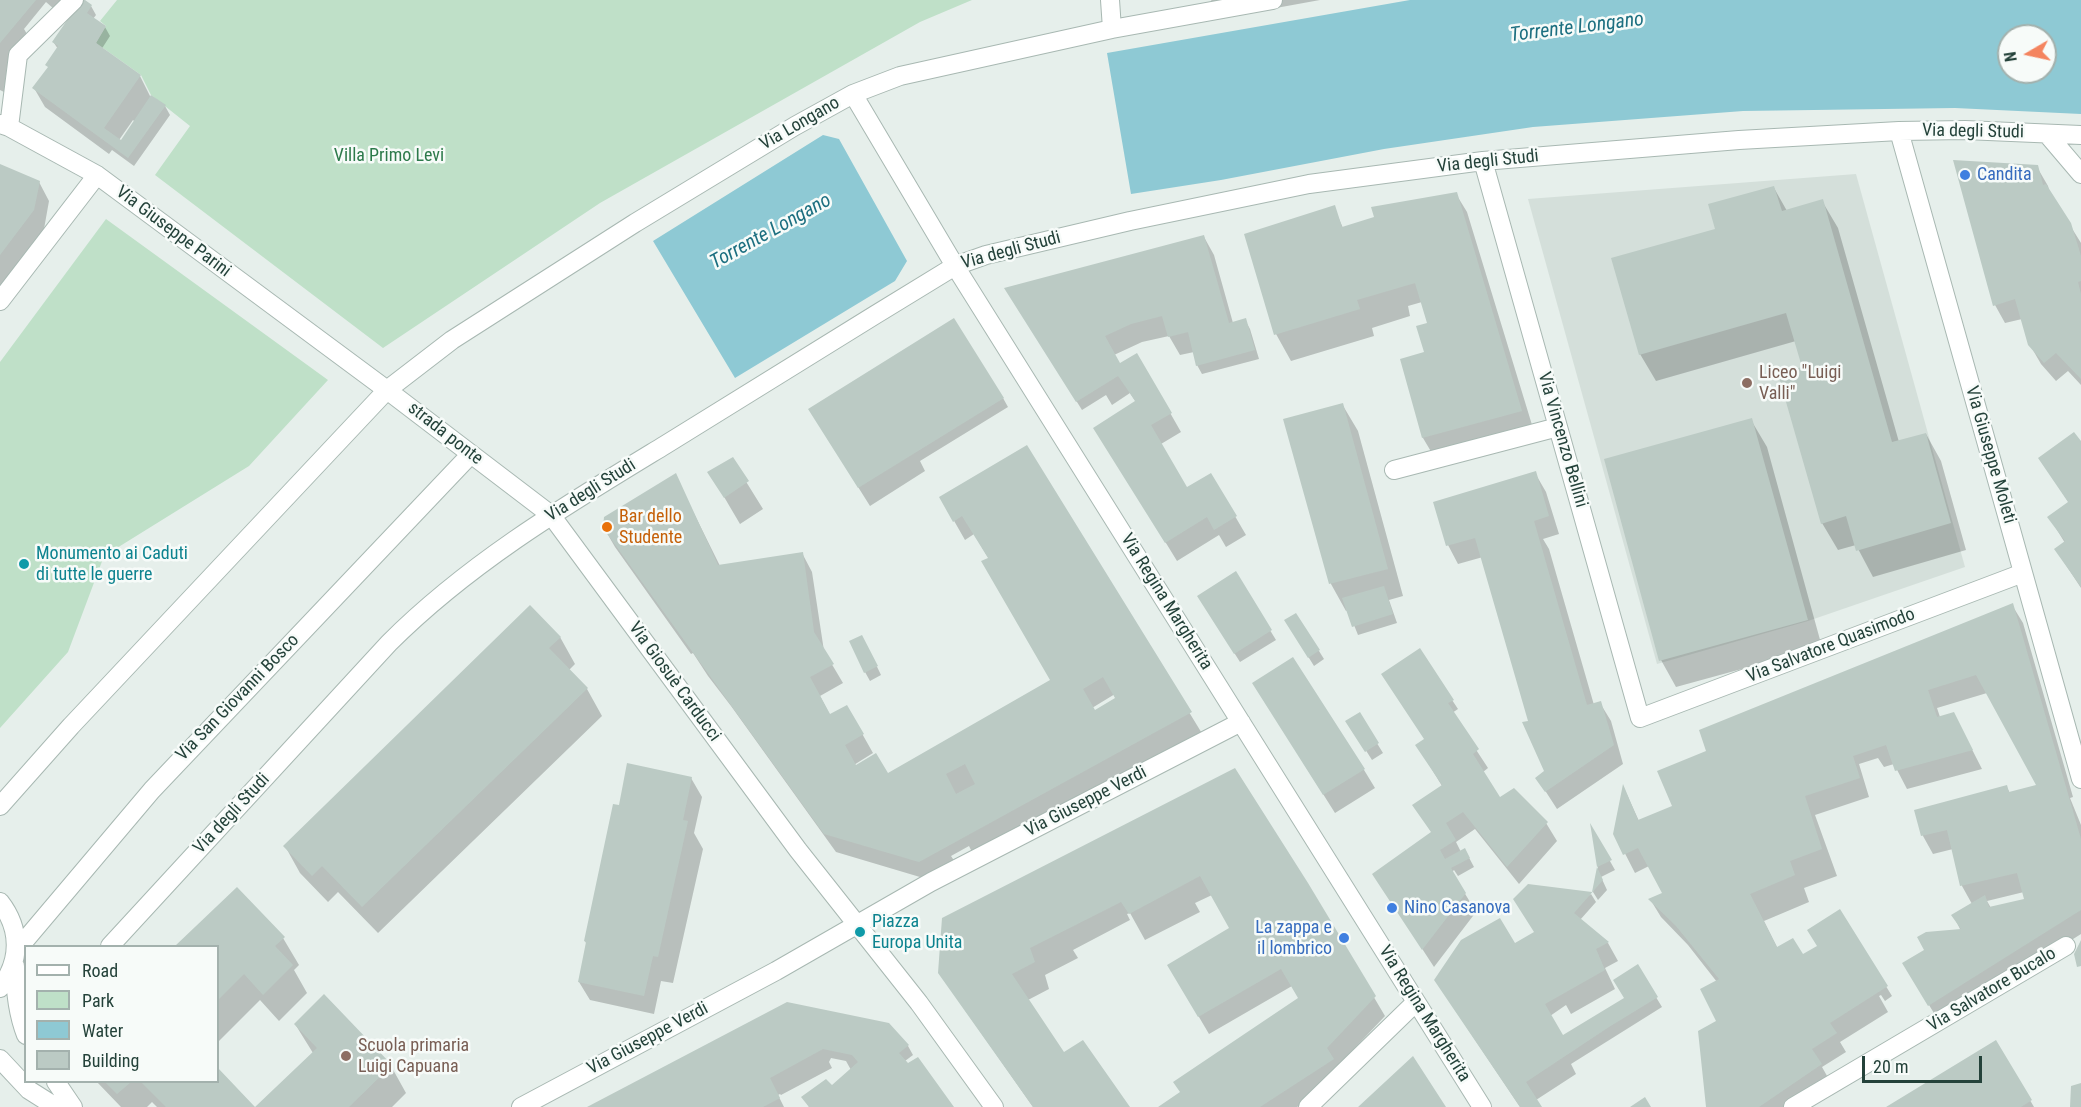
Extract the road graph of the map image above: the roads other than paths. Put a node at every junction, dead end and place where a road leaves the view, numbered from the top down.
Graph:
1 (74, 0) edge
2 (1110, 0) edge
3 (1273, 0) edge
4 (1112, 29) junction
5 (853, 94) junction
6 (4, 125) edge
7 (1899, 131) junction
8 (2047, 134) junction
9 (2081, 135) edge
10 (1483, 162) junction
11 (2081, 174) edge
12 (97, 175) junction
13 (955, 266) junction
14 (0, 301) edge
15 (338, 354) joint
16 (387, 390) junction
17 (1558, 427) junction
18 (471, 454) junction
19 (1394, 470) dead end
20 (551, 515) junction
21 (2023, 573) junction
22 (1640, 718) joint
23 (1241, 722) junction
24 (2081, 779) edge
25 (0, 806) edge
26 (0, 902) edge
27 (857, 925) junction
28 (24, 945) edge
29 (24, 945) edge
30 (111, 945) edge
31 (2066, 946) dead end
32 (15, 956) junction
33 (0, 988) edge
34 (1416, 1002) junction
35 (24, 1030) edge
36 (0, 1059) edge
37 (57, 1083) edge
38 (56, 1107) edge
39 (73, 1107) edge
40 (521, 1107) edge
41 (994, 1107) edge
42 (1308, 1107) edge
43 (1482, 1107) edge
44 (1793, 1107) edge

1 - 6 street
2 - 4 street
3 - 4 street, Via Longano
4 - 5 street, Via Longano
5 - 13 street, Via Regina Margherita
5 - 16 street, Via Longano
6 - 12 street, Via Giuseppe Parini
7 - 8 street, Via degli Studi
7 - 10 street, Via degli Studi
7 - 21 street, Via Giuseppe Moleti
8 - 9 street, Via degli Studi
8 - 11 street
10 - 13 street, Via degli Studi
10 - 17 street, Via Vincenzo Bellini
12 - 14 street
12 - 15 street, Via Giuseppe Parini
13 - 20 street, Via degli Studi
13 - 23 street, Via Regina Margherita
15 - 16 street, strada ponte
16 - 18 street, strada ponte
16 - 25 street
17 - 19 street
17 - 22 street, Via Vincenzo Bellini
18 - 20 street, strada ponte
18 - 29 street, Via San Giovanni Bosco
20 - 27 street, Via Giosuè Carducci
20 - 30 street, Via degli Studi
21 - 22 street, Via Salvatore Quasimodo
21 - 24 street, Via Giuseppe Moleti
23 - 27 street, Via Giuseppe Verdi
23 - 34 street, Via Regina Margherita
26 - 32 street
27 - 40 street, Via Giuseppe Verdi
27 - 41 street
28 - 32 street, Via San Giovanni Bosco
31 - 44 street, Via Salvatore Bucalo
32 - 33 street, Via San Giovanni Bosco
32 - 35 street
34 - 42 street
34 - 43 street, Via Regina Margherita
36 - 38 street
37 - 39 street

